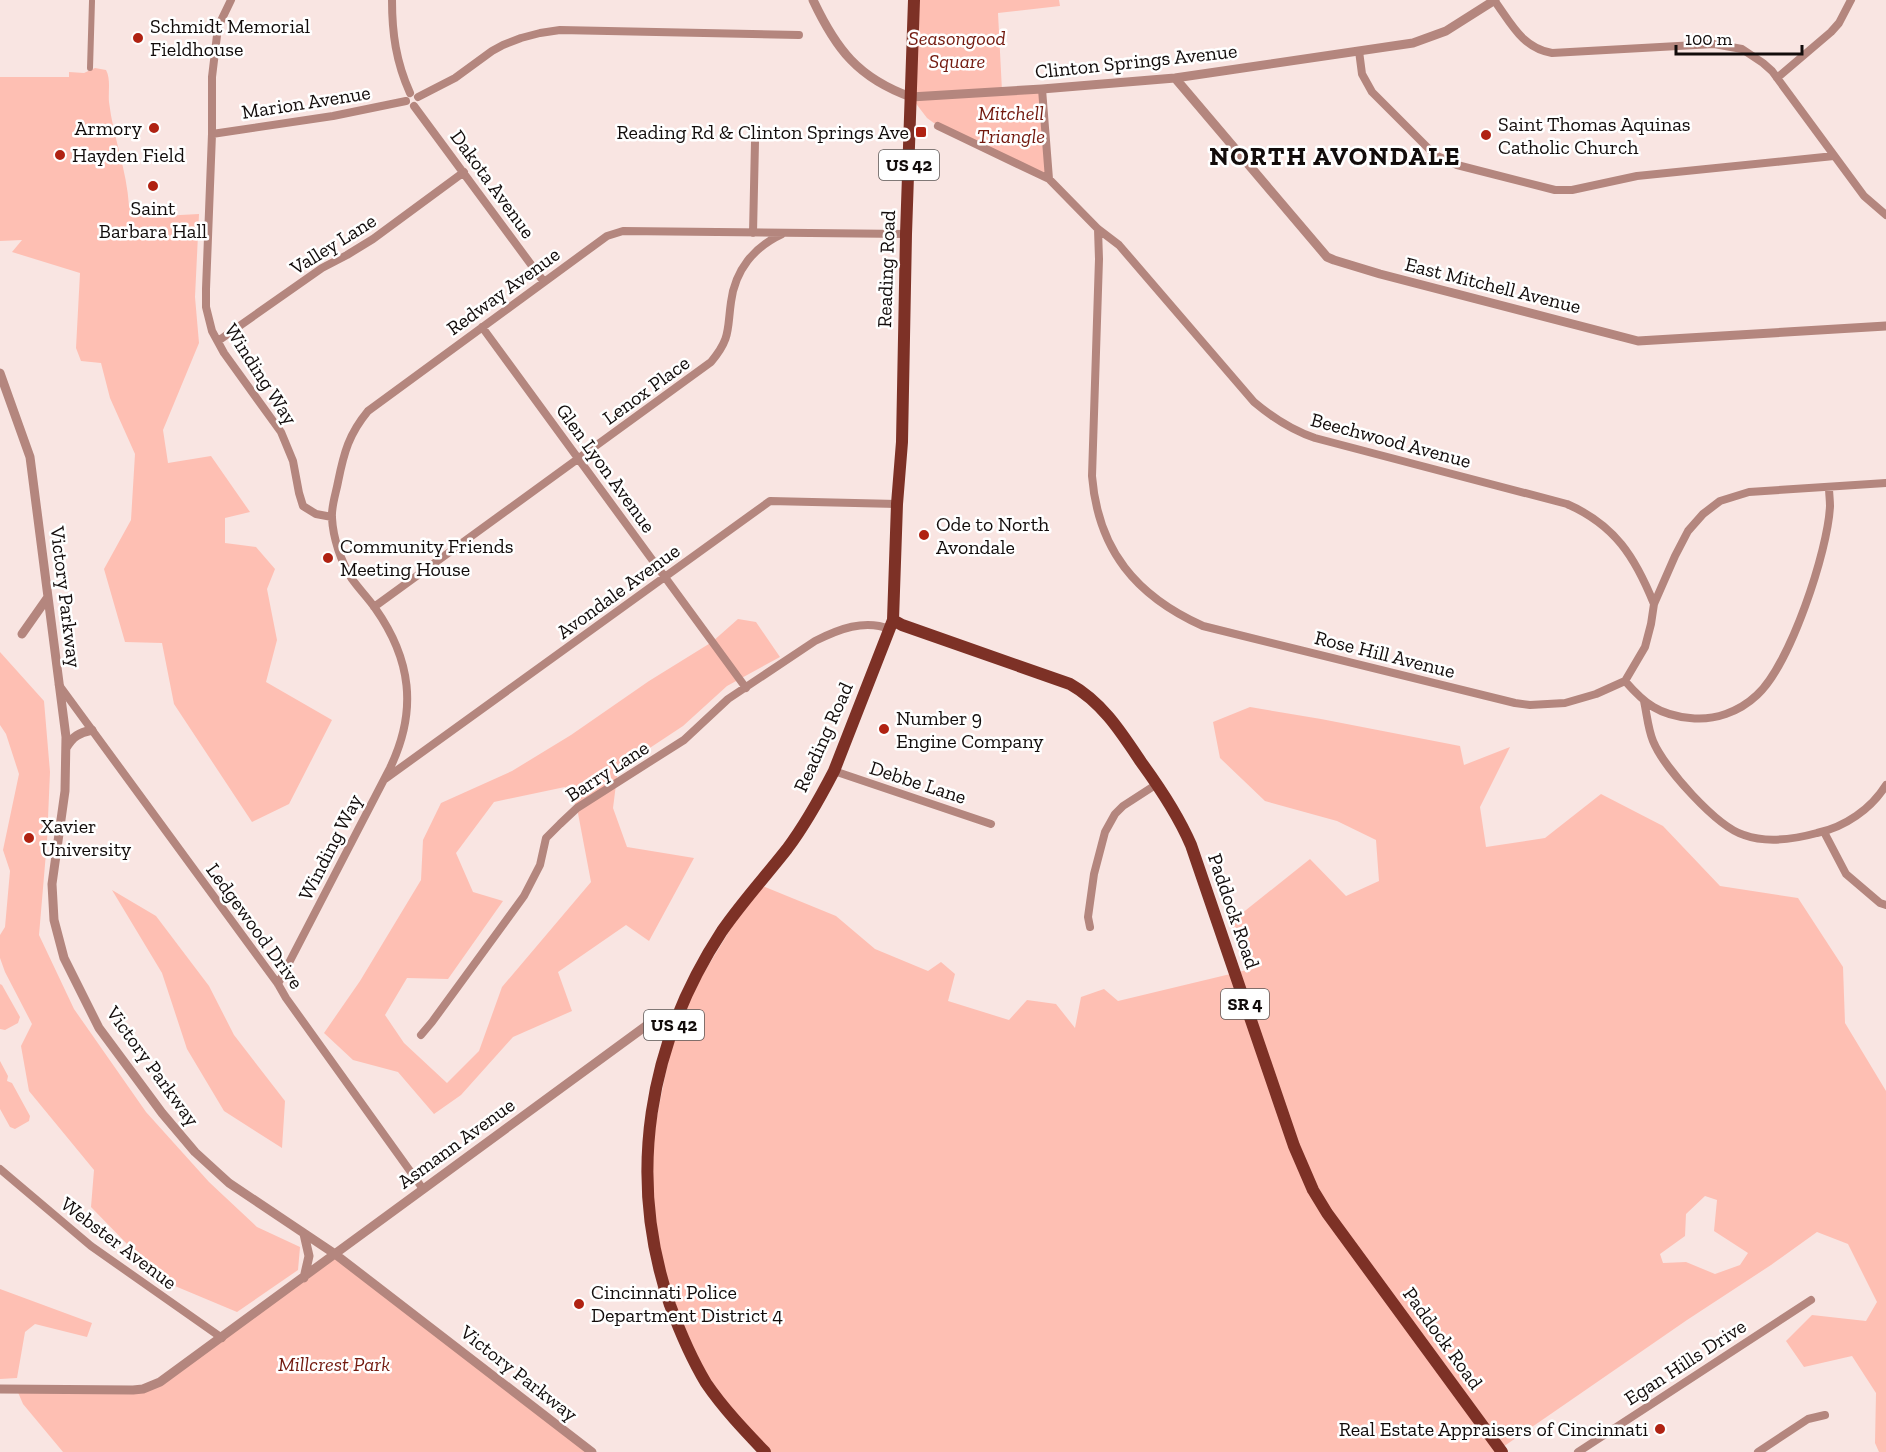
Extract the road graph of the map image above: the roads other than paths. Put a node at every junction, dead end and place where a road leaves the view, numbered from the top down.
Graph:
1 (231, 0) edge
2 (392, 0) edge
3 (813, 0) edge
4 (914, 0) edge
5 (1494, 0) edge
6 (1851, 0) edge
7 (92, 1) edge
8 (799, 35) dead end
9 (1359, 51) junction
10 (90, 68) dead end
11 (1175, 78) junction
12 (1777, 78) junction
13 (1042, 89) junction
14 (410, 93) junction
15 (911, 96) junction
16 (418, 97) junction
17 (406, 101) junction
18 (414, 106) junction
19 (938, 126) dead end
20 (212, 134) junction
21 (755, 142) dead end
22 (1834, 156) junction
23 (464, 172) junction
24 (1049, 179) junction
25 (1886, 215) edge
26 (1098, 229) junction
27 (753, 233) junction
28 (784, 233) junction
29 (906, 234) junction
30 (544, 282) junction
31 (1886, 326) edge
32 (482, 327) junction
33 (218, 341) junction
34 (0, 373) edge
35 (579, 459) junction
36 (1886, 483) edge
37 (1829, 487) junction
38 (897, 504) junction
39 (332, 517) junction
40 (666, 577) junction
41 (48, 597) junction
42 (1654, 604) junction
43 (374, 607) junction
44 (891, 625) junction
45 (22, 634) dead end
46 (1625, 681) junction
47 (58, 683) junction
48 (746, 687) junction
49 (1644, 701) junction
50 (92, 730) junction
51 (66, 748) junction
52 (834, 771) junction
53 (382, 781) junction
54 (1157, 784) junction
55 (1886, 784) edge
56 (992, 824) dead end
57 (1824, 832) junction
58 (1886, 905) edge
59 (1090, 927) dead end
60 (279, 984) junction
61 (677, 1017) junction
62 (421, 1035) dead end
63 (0, 1169) edge
64 (423, 1189) junction
65 (304, 1234) junction
66 (335, 1254) junction
67 (304, 1278) junction
68 (1811, 1300) dead end
69 (222, 1338) junction
70 (0, 1389) edge
71 (1825, 1415) dead end
72 (1762, 1451) edge
73 (592, 1452) edge
74 (765, 1452) edge
75 (1502, 1452) edge
76 (1578, 1452) edge

1 - 20 street, Winding Way
2 - 14 street
3 - 15 street, Clinton Springs Avenue
4 - 15 main road, Reading Road / US 42
5 - 9 street, Clinton Springs Avenue
5 - 12 street
6 - 12 street
7 - 10 street
8 - 16 street
9 - 11 street, Clinton Springs Avenue
9 - 22 street
11 - 13 street, Clinton Springs Avenue
11 - 31 street, East Mitchell Avenue
12 - 22 street
13 - 15 street, Clinton Springs Avenue
13 - 24 street
14 - 16 street
14 - 17 street
15 - 29 main road, Reading Road / US 42
16 - 18 street
17 - 18 street
17 - 20 street, Marion Avenue
18 - 23 street, Dakota Avenue
19 - 24 street
20 - 33 street, Winding Way
21 - 27 street
22 - 25 street
23 - 30 street, Dakota Avenue
23 - 33 street, Valley Lane
24 - 26 street, Beechwood Avenue
26 - 42 street, Beechwood Avenue
26 - 46 street, Rose Hill Avenue
27 - 28 street, Redway Avenue
27 - 30 street, Redway Avenue
28 - 29 street
28 - 35 street, Lenox Place
29 - 38 main road, Reading Road / US 42
30 - 32 street, Redway Avenue
32 - 35 street, Glen Lyon Avenue
32 - 39 street, Redway Avenue
33 - 39 street, Winding Way
34 - 41 street, Victory Parkway
35 - 40 street, Glen Lyon Avenue
35 - 43 street, Lenox Place
36 - 37 street
37 - 42 street
37 - 49 street
38 - 40 street, Avondale Avenue
38 - 44 main road, Reading Road / US 42
39 - 43 street, Winding Way
40 - 48 street, Glen Lyon Avenue
40 - 53 street, Avondale Avenue
41 - 45 street
41 - 47 street, Victory Parkway
42 - 46 street
43 - 53 street, Winding Way
44 - 48 street, Barry Lane
44 - 52 main road, Reading Road / US 42
44 - 54 main road, Paddock Road / SR 4
46 - 49 street
47 - 50 street, Ledgewood Drive
47 - 51 street, Victory Parkway
48 - 62 street, Barry Lane
49 - 57 street
50 - 51 street
50 - 60 street, Ledgewood Drive
51 - 65 street, Victory Parkway
52 - 56 street, Debbe Lane
52 - 61 main road, Reading Road / US 42
53 - 60 street, Winding Way
54 - 59 street
54 - 75 main road, Paddock Road / SR 4
55 - 57 street
57 - 58 street
60 - 64 street, Ledgewood Drive
61 - 64 street, Asmann Avenue
61 - 74 main road, Reading Road / US 42
63 - 69 street, Webster Avenue
64 - 66 street, Asmann Avenue
65 - 66 street, Victory Parkway
65 - 67 street
66 - 67 street, Asmann Avenue
66 - 73 street, Victory Parkway
67 - 69 street, Asmann Avenue
68 - 76 street, Egan Hills Drive
69 - 70 street, Asmann Avenue
71 - 72 street

